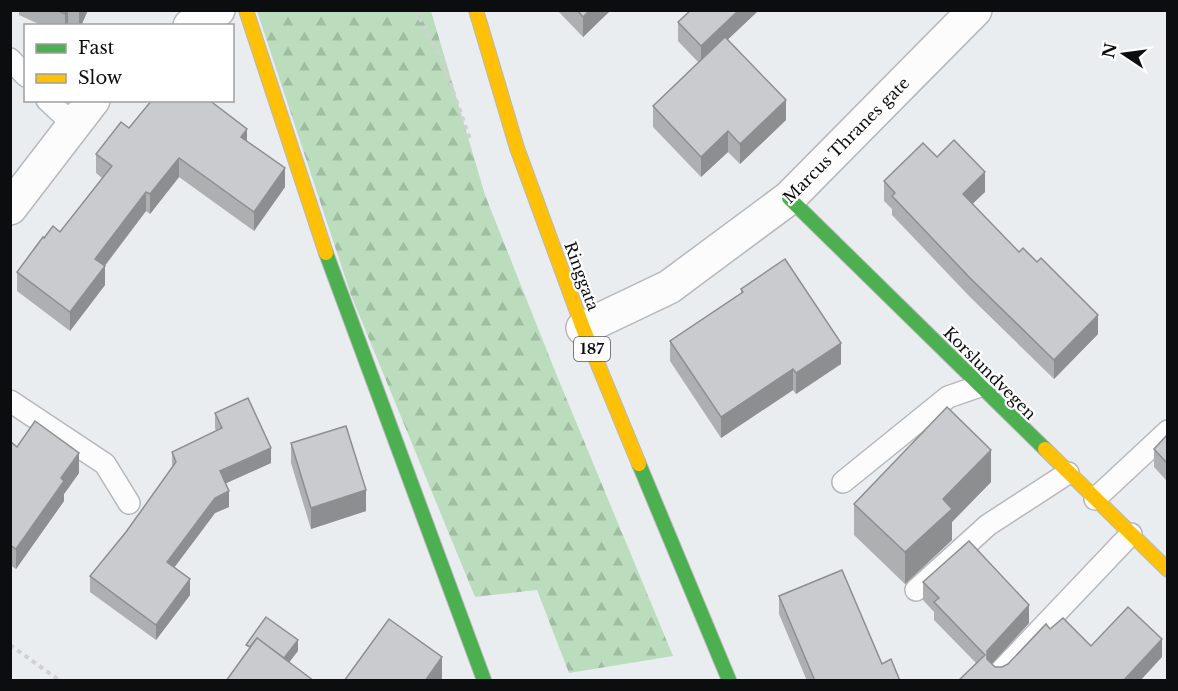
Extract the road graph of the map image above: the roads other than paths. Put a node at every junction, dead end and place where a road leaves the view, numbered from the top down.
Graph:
1 (218, 10) edge
2 (246, 10) edge
3 (476, 10) edge
4 (975, 10) edge
5 (194, 24) edge
6 (10, 59) edge
7 (24, 74) edge
8 (53, 102) edge
9 (83, 113) edge
10 (789, 198) junction
11 (10, 207) edge
12 (583, 328) junction
13 (980, 386) junction
14 (10, 401) edge
15 (1167, 431) edge
16 (1068, 473) junction
17 (843, 482) dead end
18 (1095, 499) junction
19 (129, 503) dead end
20 (1131, 534) junction
21 (1167, 570) edge
22 (916, 590) dead end
23 (999, 673) edge
24 (484, 681) edge
25 (729, 681) edge

1 - 5 street
2 - 24 street
3 - 12 street, Ringgata / 187
4 - 10 street, Marcus Thranes gate
6 - 7 lane
8 - 9 lane
9 - 11 street
10 - 12 street, Marcus Thranes gate
10 - 13 street, Korslundvegen
12 - 25 street, Ringgata / 187
13 - 16 street, Korslundvegen
13 - 17 lane
14 - 19 lane
15 - 18 lane
16 - 18 street, Korslundvegen
16 - 22 lane
18 - 20 street, Korslundvegen
20 - 21 street, Korslundvegen
20 - 23 lane

